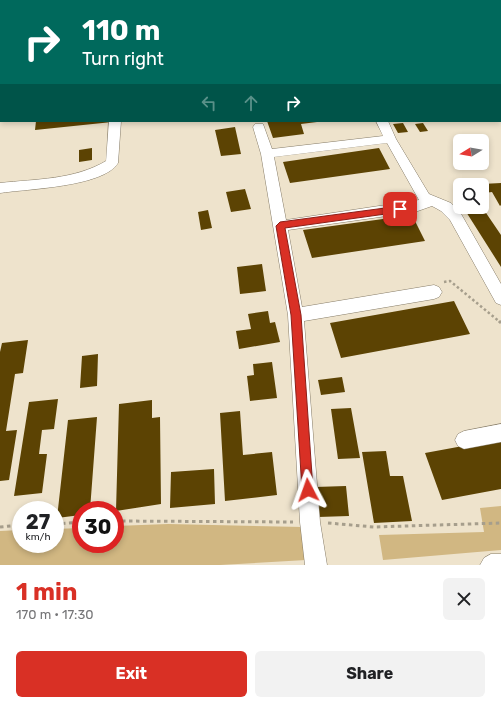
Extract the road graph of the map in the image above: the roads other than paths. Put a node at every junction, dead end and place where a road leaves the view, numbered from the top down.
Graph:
1 (107, 0) edge
2 (118, 0) edge
3 (115, 122) edge
4 (382, 122) edge
5 (259, 126) dead end
6 (390, 139) junction
7 (267, 154) junction
8 (0, 188) edge
9 (432, 201) junction
10 (280, 226) junction
11 (434, 292) dead end
12 (501, 298) edge
13 (296, 315) junction
14 (501, 433) edge
15 (464, 440) dead end
16 (501, 564) edge
17 (316, 565) edge
18 (491, 565) edge

1 - 2 street
3 - 8 street
4 - 6 street
5 - 7 street
6 - 7 street
6 - 9 street
7 - 10 street
9 - 10 street
9 - 12 street
10 - 13 street
11 - 13 street
13 - 17 street
14 - 15 street
16 - 18 street

